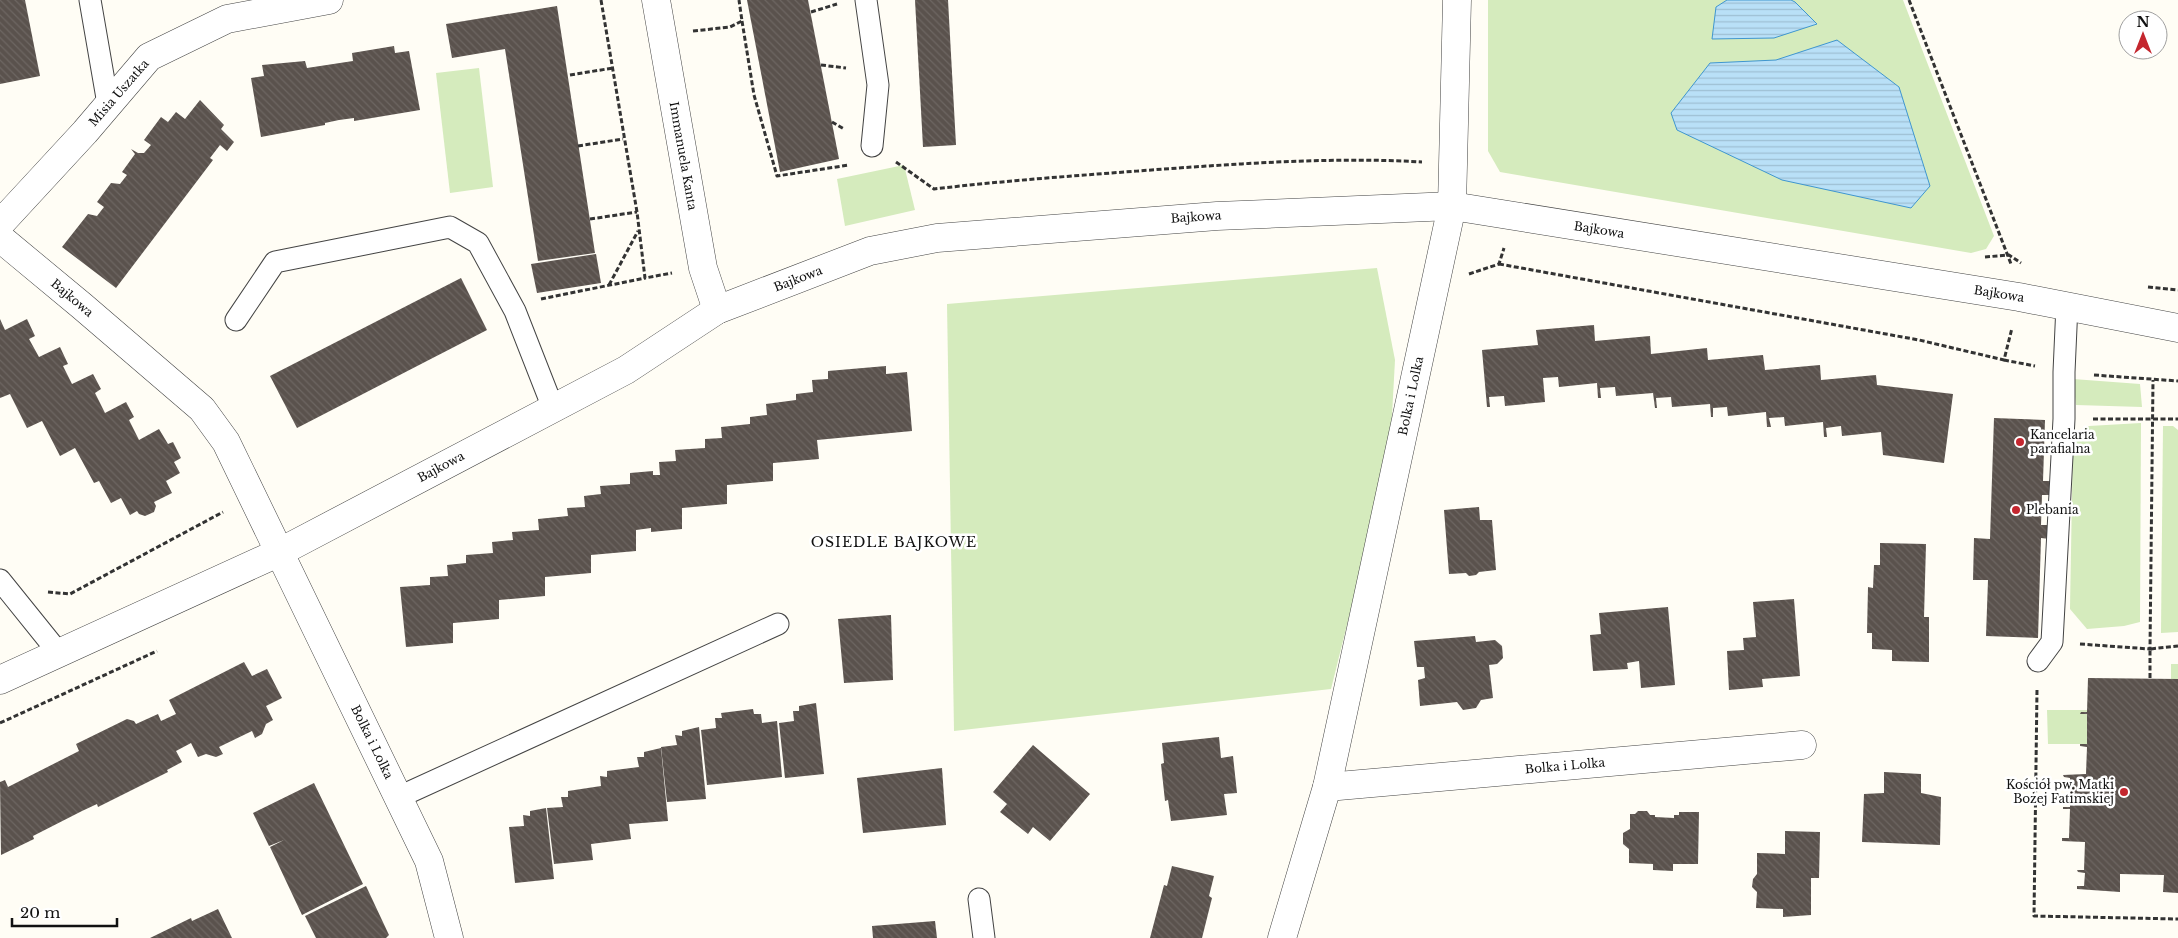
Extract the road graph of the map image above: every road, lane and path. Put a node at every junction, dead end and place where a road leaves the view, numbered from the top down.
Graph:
1 (90, 0) edge
2 (329, 0) edge
3 (601, 0) edge
4 (656, 0) edge
5 (739, 0) edge
6 (866, 0) edge
7 (1457, 0) edge
8 (1909, 0) edge
9 (842, 2) dead end
10 (811, 12) dead end
11 (742, 21) junction
12 (687, 32) dead end
13 (821, 65) dead end
14 (613, 68) junction
15 (847, 68) dead end
16 (570, 75) dead end
17 (108, 104) junction
18 (623, 139) junction
19 (578, 146) dead end
20 (872, 146) junction
21 (1453, 163) junction
22 (1452, 206) junction
23 (636, 212) junction
24 (590, 218) dead end
25 (0, 224) edge
26 (639, 230) junction
27 (0, 238) edge
28 (1504, 246) dead end
29 (2009, 255) junction
30 (1984, 257) dead end
31 (1499, 264) junction
32 (676, 272) dead end
33 (1469, 274) dead end
34 (644, 278) junction
35 (609, 286) junction
36 (2019, 297) junction
37 (541, 299) dead end
38 (2066, 306) junction
39 (717, 310) junction
40 (236, 320) dead end
41 (2012, 328) dead end
42 (2178, 328) edge
43 (2153, 380) dead end
44 (553, 408) junction
45 (2151, 418) junction
46 (2064, 419) junction
47 (2178, 419) edge
48 (252, 496) junction
49 (280, 552) junction
50 (0, 580) edge
51 (18, 602) junction
52 (778, 624) dead end
53 (2052, 642) junction
54 (2178, 646) edge
55 (2150, 648) junction
56 (157, 651) dead end
57 (58, 652) junction
58 (2038, 662) joint
59 (2150, 678) dead end
60 (0, 680) edge
61 (0, 723) edge
62 (1802, 745) dead end
63 (1327, 787) junction
64 (399, 797) junction
65 (979, 899) dead end
66 (2178, 919) edge
67 (449, 938) edge
68 (984, 938) edge
69 (1282, 938) edge

1 - 17 lane
2 - 17 street, Misia Uszatka
3 - 14 path
4 - 39 street, Immanuela Kanta
5 - 11 path
6 - 20 lane
7 - 21 street, Bolka i Lolka
8 - 29 path
9 - 10 path
11 - 12 path
11 - 20 path
13 - 15 path
14 - 16 path
14 - 18 path
17 - 25 street, Misia Uszatka
18 - 19 path
18 - 23 path
20 - 21 path
21 - 22 street, Bolka i Lolka
22 - 36 street, Bajkowa
22 - 39 street, Bajkowa
22 - 63 street, Bolka i Lolka
23 - 24 path
23 - 26 path
26 - 34 path
26 - 35 path
27 - 48 street, Bajkowa
28 - 31 path
29 - 30 path
29 - 36 path
31 - 33 path
31 - 41 path
32 - 34 path
34 - 35 path
35 - 37 path
36 - 38 street, Bajkowa
38 - 42 street, Bajkowa
38 - 46 lane
39 - 44 street, Bajkowa
40 - 44 lane
43 - 45 path
44 - 49 street, Bajkowa
45 - 46 path
45 - 47 path
45 - 55 path
46 - 53 lane
48 - 49 street, Bajkowa
48 - 51 path
49 - 57 street, Bajkowa
49 - 64 street, Bolka i Lolka
50 - 51 lane
51 - 57 lane
52 - 64 lane
53 - 55 path
53 - 58 lane
54 - 55 path
55 - 59 path
56 - 61 path
57 - 60 street, Bajkowa
58 - 66 path
62 - 63 street, Bolka i Lolka
63 - 69 street, Bolka i Lolka
64 - 67 street, Bolka i Lolka
65 - 68 lane

